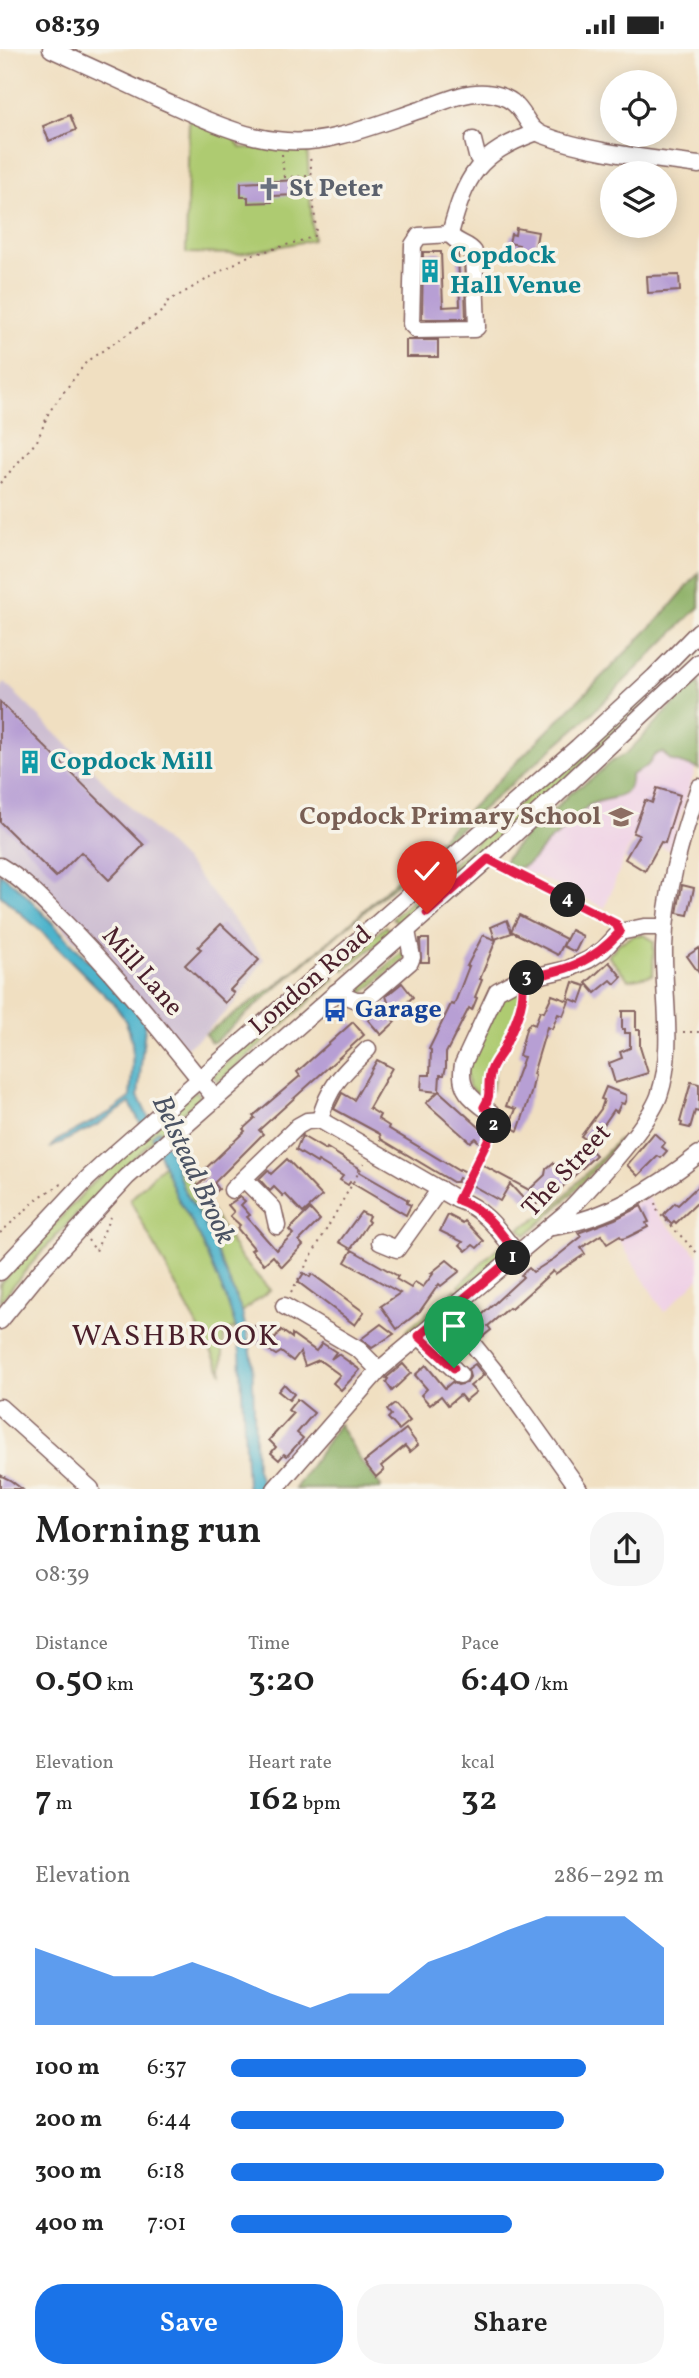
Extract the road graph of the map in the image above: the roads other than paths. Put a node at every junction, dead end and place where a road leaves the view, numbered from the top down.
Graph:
1 (51, 49) edge
2 (537, 132) junction
3 (473, 140) dead end
4 (481, 162) junction
5 (699, 165) edge
6 (450, 234) junction
7 (699, 631) edge
8 (699, 662) edge
9 (699, 787) edge
10 (0, 866) edge
11 (665, 927) junction
12 (407, 931) junction
13 (336, 992) junction
14 (368, 1049) dead end
15 (199, 1078) junction
16 (215, 1098) junction
17 (499, 1118) road end
18 (320, 1120) junction
19 (699, 1154) edge
20 (593, 1185) junction
21 (440, 1189) junction
22 (610, 1210) junction
23 (276, 1226) dead end
24 (552, 1227) junction
25 (380, 1242) dead end
26 (517, 1254) junction
27 (0, 1272) edge
28 (284, 1306) road end
29 (447, 1312) junction
30 (0, 1321) edge
31 (419, 1336) junction
32 (379, 1370) junction
33 (460, 1374) dead end
34 (0, 1407) edge
35 (91, 1489) edge
36 (275, 1489) edge
37 (579, 1489) edge

1 - 2 street
2 - 4 street
2 - 5 street
3 - 4 street
4 - 6 street
6 - 6 street
7 - 15 street, London Road
8 - 12 street, London Road
9 - 11 street, The Street
10 - 15 street, Mill Lane
11 - 17 street
11 - 20 street, The Street
12 - 13 street, London Road
12 - 13 street
13 - 16 street, London Road
14 - 18 street
15 - 16 street, Mill Lane
15 - 27 street, London Road
16 - 30 street, London Road
18 - 21 street
18 - 23 street
19 - 22 street
20 - 22 street
20 - 24 street, The Street
21 - 25 street
21 - 26 street
22 - 24 street
24 - 26 street, The Street
26 - 29 street, The Street
28 - 32 street
29 - 31 street, The Street
29 - 37 street
31 - 32 street, The Street
31 - 33 street
32 - 36 street, The Street
34 - 35 street

